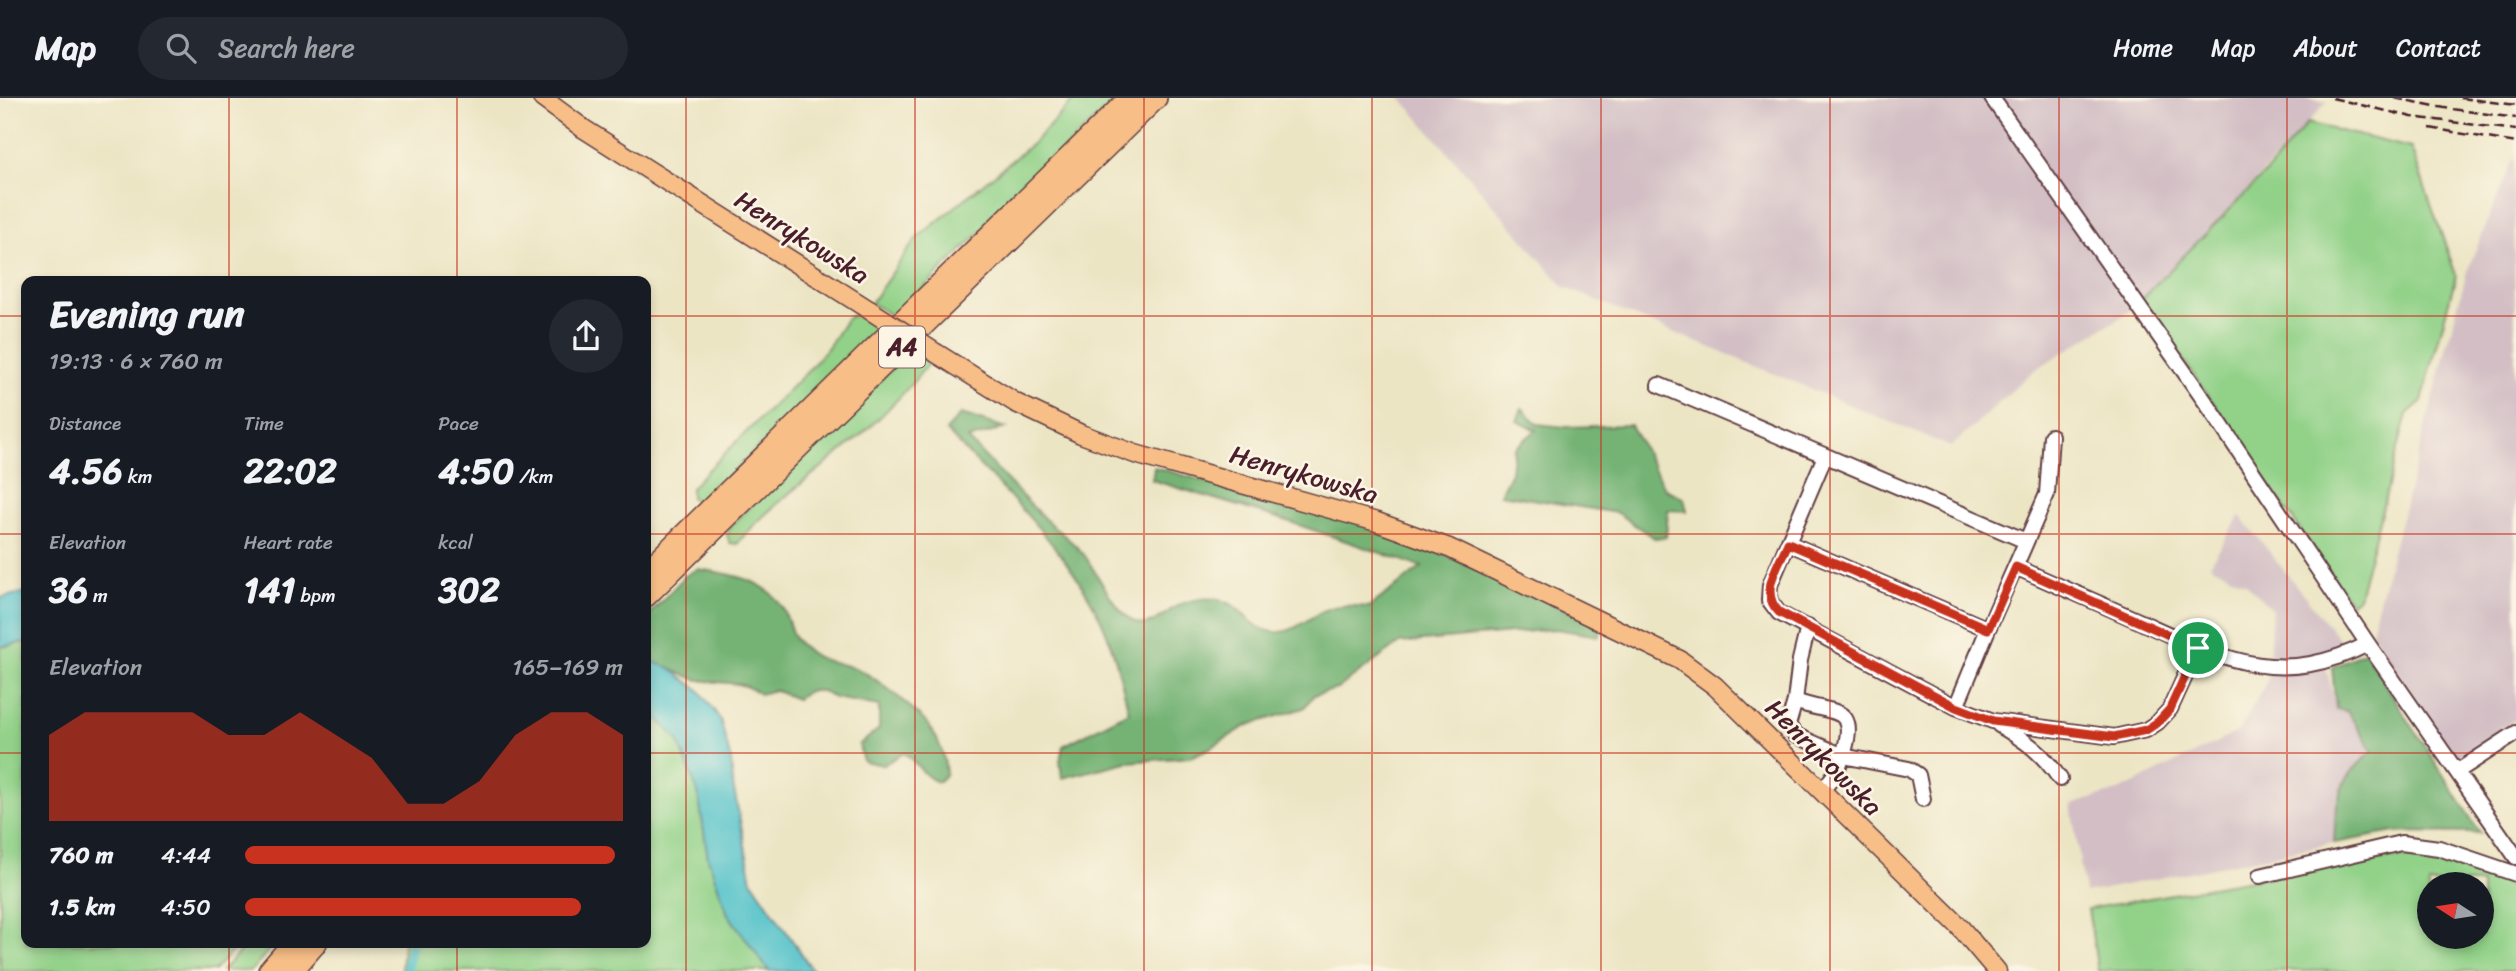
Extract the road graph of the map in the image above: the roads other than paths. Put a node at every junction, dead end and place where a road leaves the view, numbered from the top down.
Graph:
1 (542, 98) edge
2 (1130, 98) edge
3 (1156, 98) edge
4 (1992, 98) edge
5 (1659, 385) dead end
6 (2051, 436) dead end
7 (1825, 456) junction
8 (2026, 541) junction
9 (1788, 543) junction
10 (651, 567) edge
11 (2016, 567) junction
12 (651, 591) edge
13 (1808, 627) junction
14 (1988, 629) junction
15 (2368, 645) junction
16 (2198, 648) junction
17 (1796, 701) junction
18 (1956, 707) junction
19 (1993, 721) junction
20 (2516, 733) edge
21 (1843, 756) junction
22 (2458, 771) junction
23 (2060, 779) dead end
24 (1822, 791) junction
25 (1923, 799) dead end
26 (2516, 857) edge
27 (2516, 874) edge
28 (2260, 876) dead end
29 (302, 948) edge
30 (304, 948) edge
31 (269, 971) edge
32 (292, 971) edge
33 (1997, 971) edge

1 - 24 main road, Henrykowska, bridge
2 - 10 highway, A4
3 - 12 highway, A4
4 - 15 street
5 - 7 street
6 - 8 street
7 - 8 street
7 - 9 street
8 - 11 street
9 - 13 street
9 - 14 street
11 - 14 street
11 - 16 street
13 - 17 street
13 - 18 street
14 - 18 street
15 - 16 street
15 - 22 street
16 - 19 street
17 - 21 street
17 - 21 street
18 - 19 street
19 - 23 street
20 - 22 street
21 - 24 street
21 - 25 street
22 - 26 street
24 - 33 main road, Henrykowska
27 - 28 street
29 - 31 highway
30 - 32 highway

